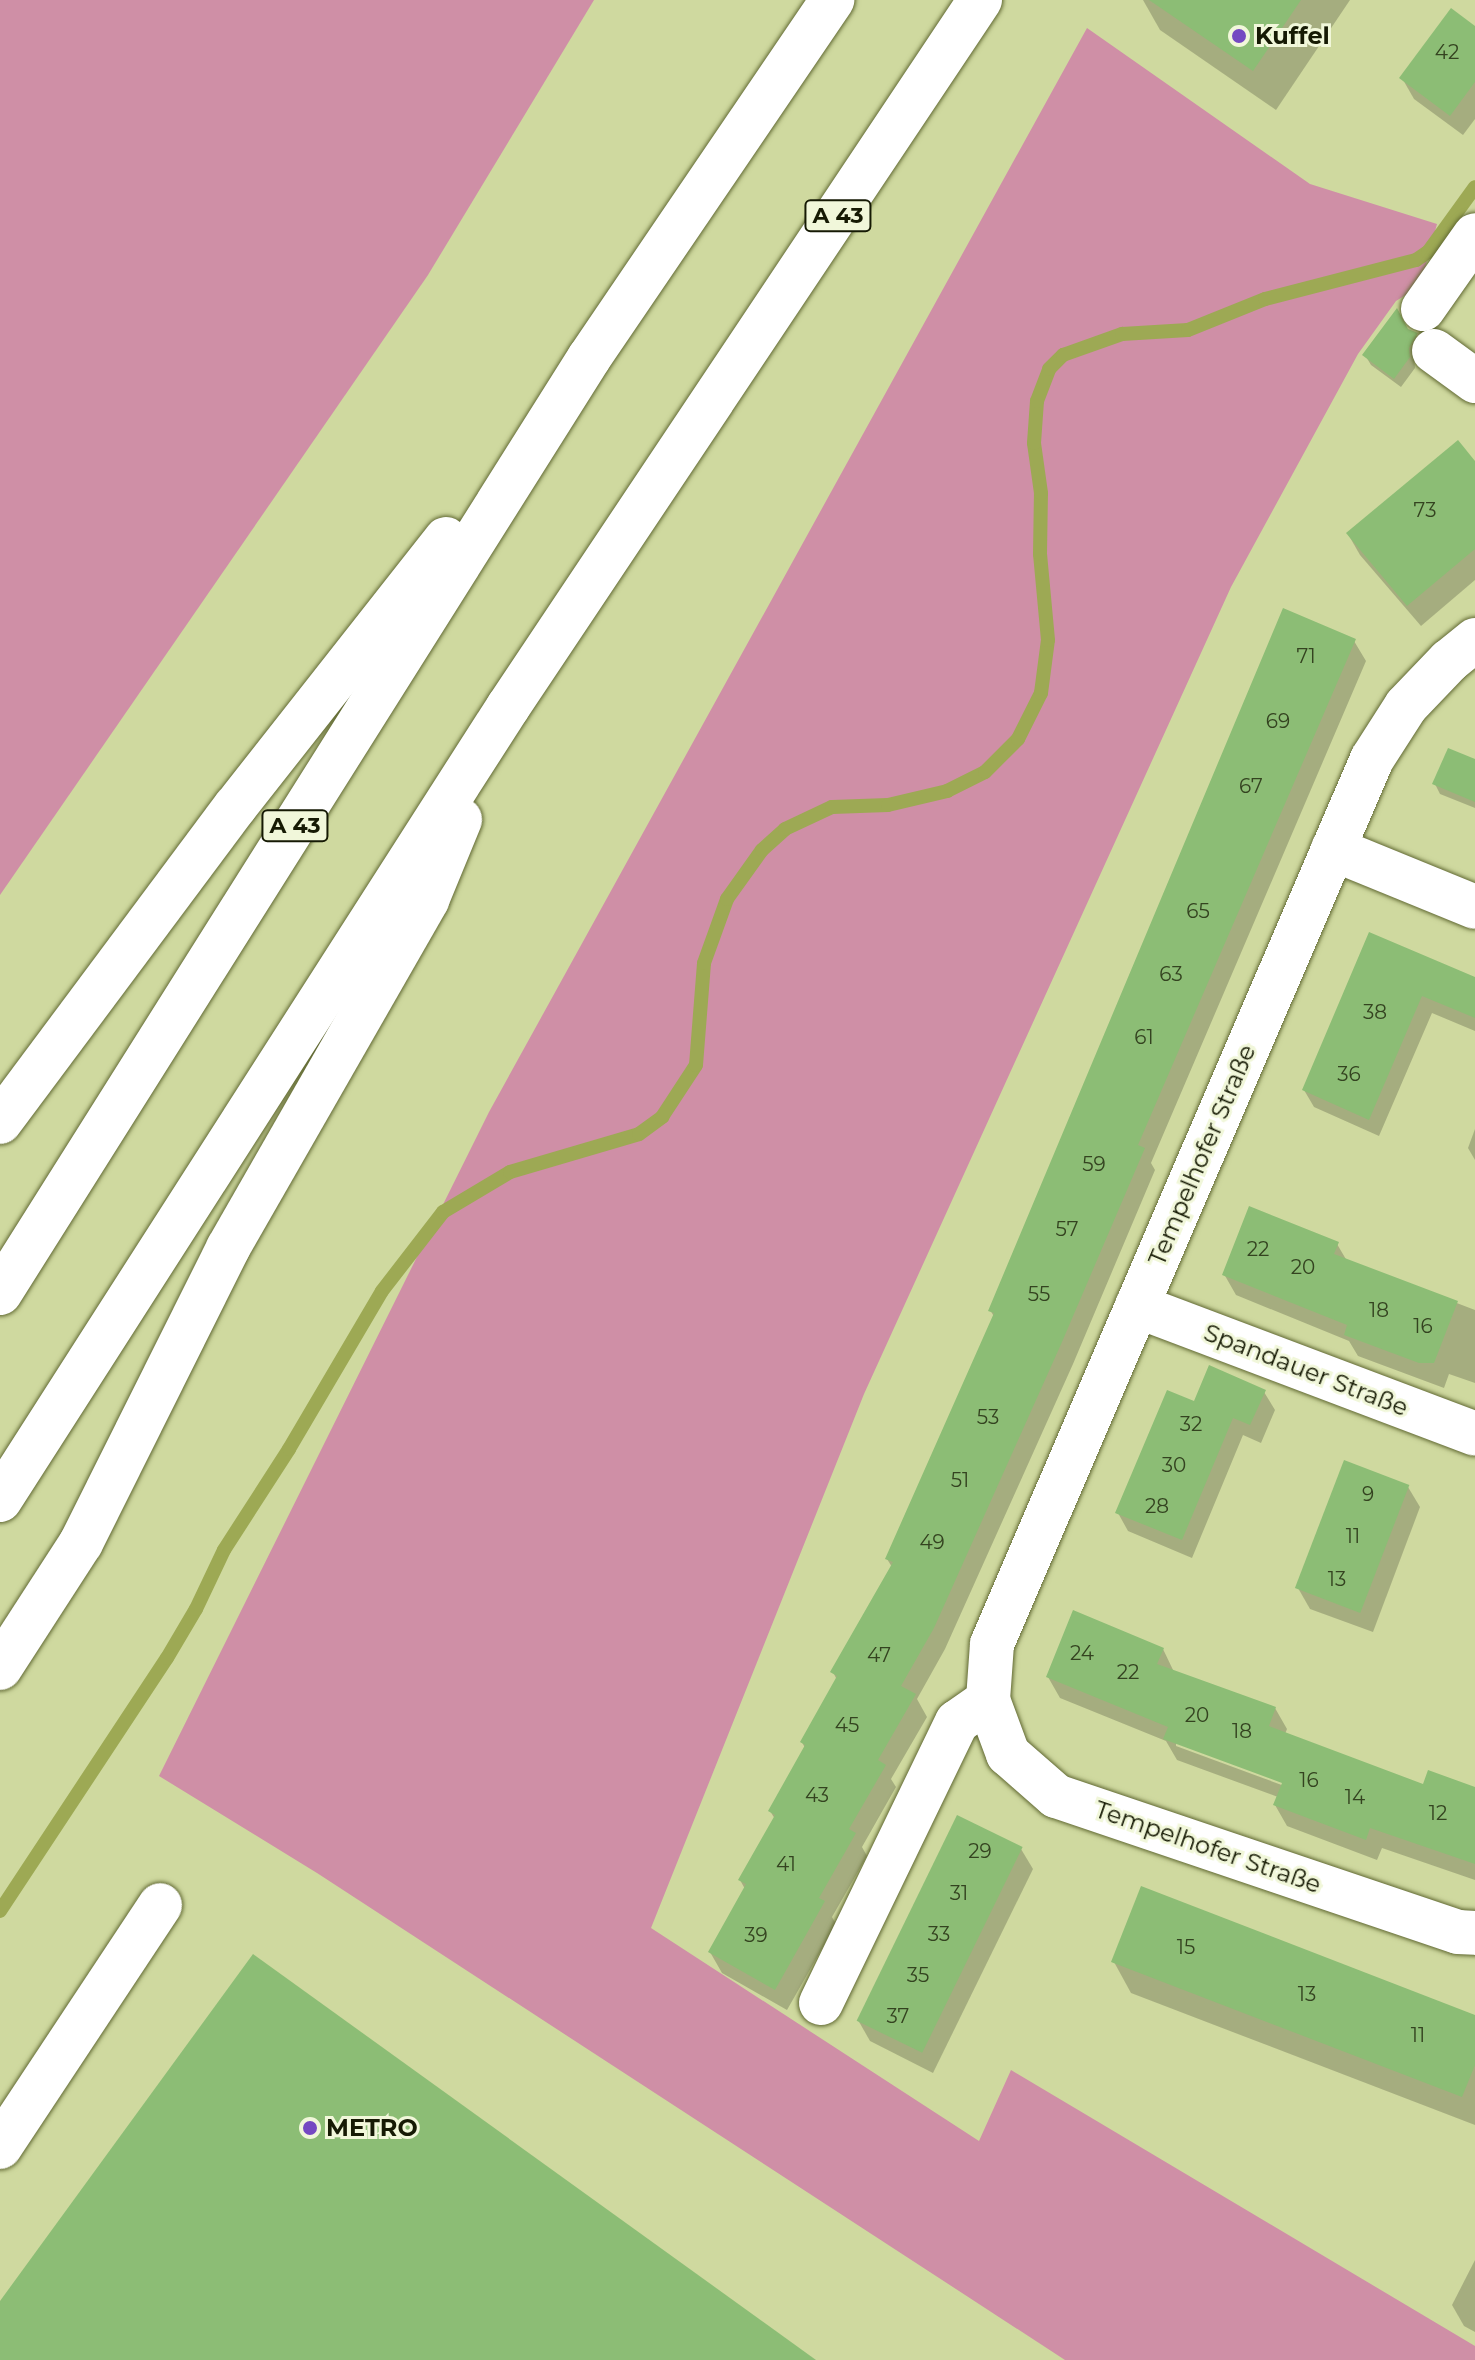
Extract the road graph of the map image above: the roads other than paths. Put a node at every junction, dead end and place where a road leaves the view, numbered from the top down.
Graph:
1 (832, 0) edge
2 (980, 0) edge
3 (1475, 235) edge
4 (1423, 309) dead end
5 (1434, 351) dead end
6 (589, 358) junction
7 (1475, 381) edge
8 (1475, 640) edge
9 (508, 707) junction
10 (1333, 849) junction
11 (1475, 907) edge
12 (0, 1122) edge
13 (0, 1293) edge
14 (1137, 1306) junction
15 (1475, 1434) edge
16 (0, 1500) edge
17 (0, 1668) edge
18 (988, 1700) junction
19 (160, 1905) dead end
20 (1475, 1933) edge
21 (821, 2003) dead end
22 (0, 2147) edge

1 - 6 main road, A 43
2 - 9 main road, A 43
3 - 4 main road
5 - 7 main road
6 - 12 main road
6 - 13 main road, A 43
8 - 10 main road, Tempelhofer Straße
9 - 16 main road, A 43
9 - 17 main road
10 - 11 main road
10 - 14 main road, Tempelhofer Straße
14 - 15 main road, Spandauer Straße
14 - 18 main road, Tempelhofer Straße
18 - 20 main road, Tempelhofer Straße
18 - 21 main road
19 - 22 main road

